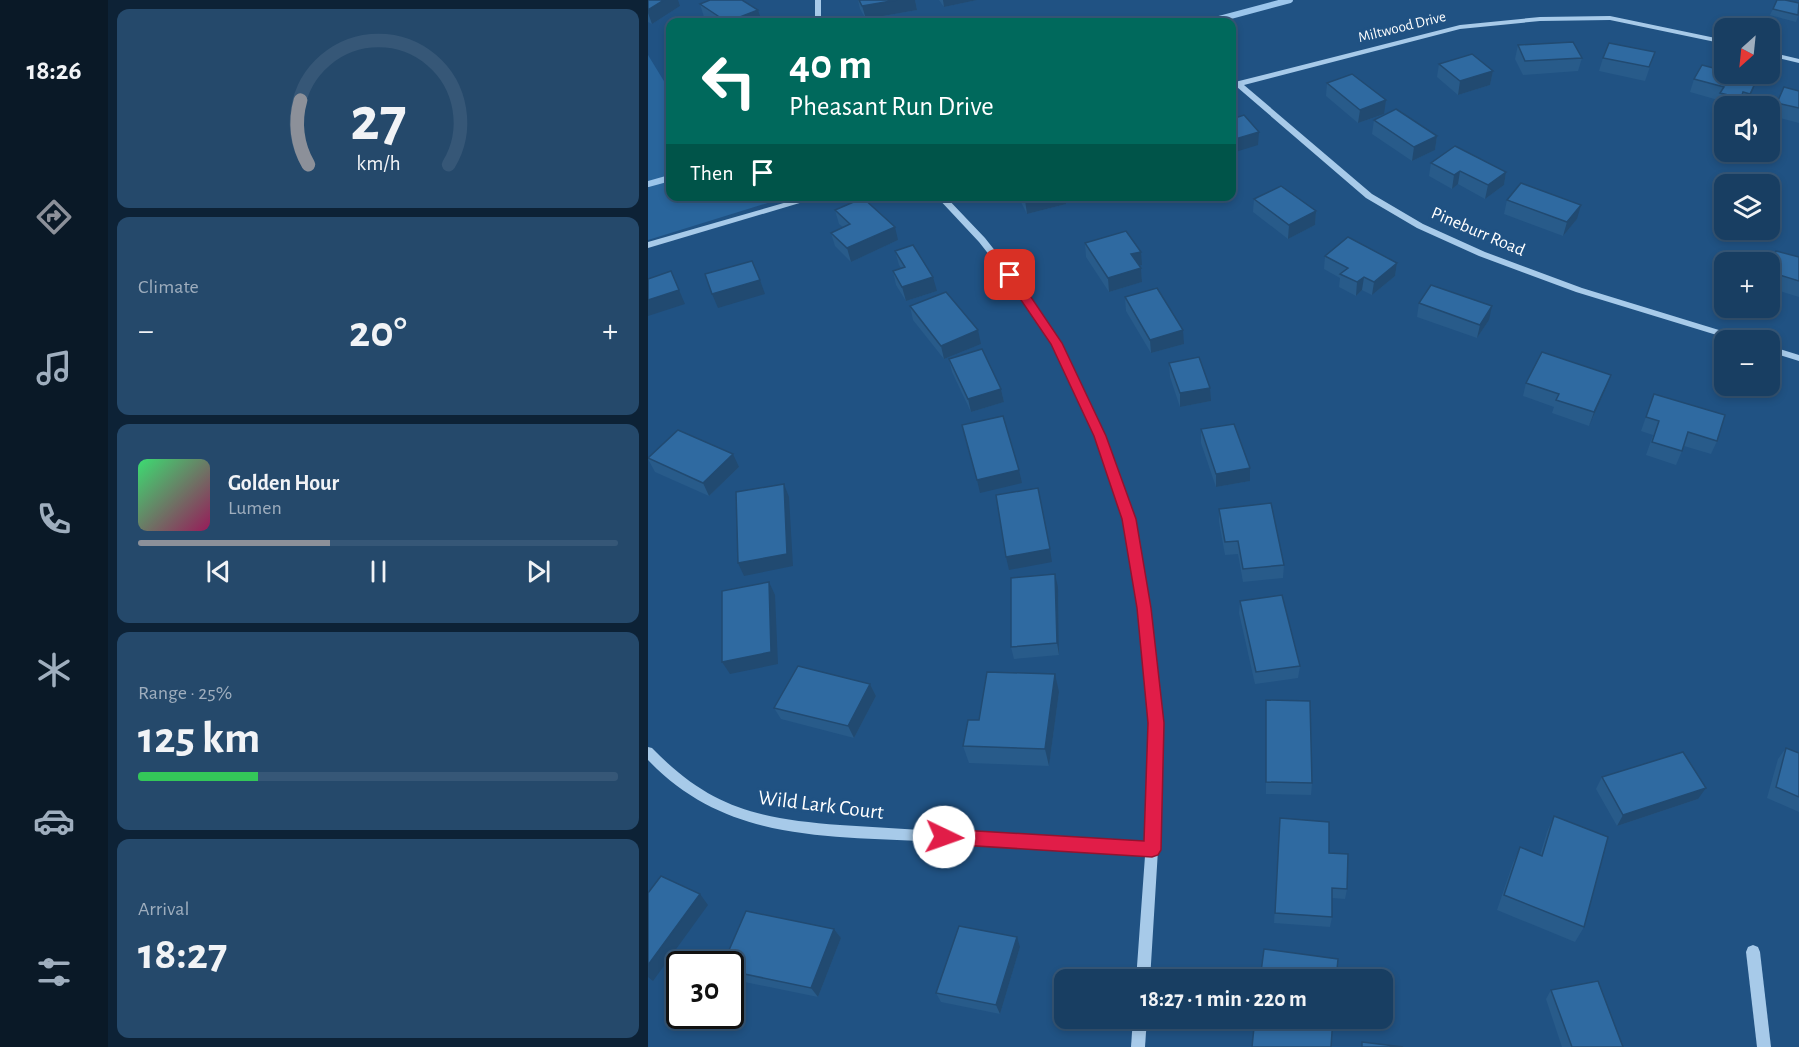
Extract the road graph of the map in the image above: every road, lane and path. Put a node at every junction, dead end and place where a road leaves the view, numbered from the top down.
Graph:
1 (818, 0) edge
2 (818, 18) edge
3 (1714, 40) edge
4 (1780, 56) edge
5 (1799, 61) edge
6 (1236, 85) edge
7 (1236, 86) edge
8 (802, 201) edge
9 (945, 201) edge
10 (648, 245) edge
11 (1714, 331) edge
12 (1780, 352) edge
13 (1799, 358) edge
14 (648, 752) edge
15 (1152, 850) junction
16 (1754, 952) dead end
17 (1144, 969) edge
18 (1139, 1029) edge
19 (1138, 1047) edge
20 (1764, 1047) edge

1 - 2 street
3 - 6 street, Miltwood Drive
4 - 5 street
7 - 11 street, Pineburr Road
8 - 10 street
9 - 15 street
12 - 13 street
14 - 15 street, Wild Lark Court
15 - 17 street
16 - 20 street
18 - 19 street

